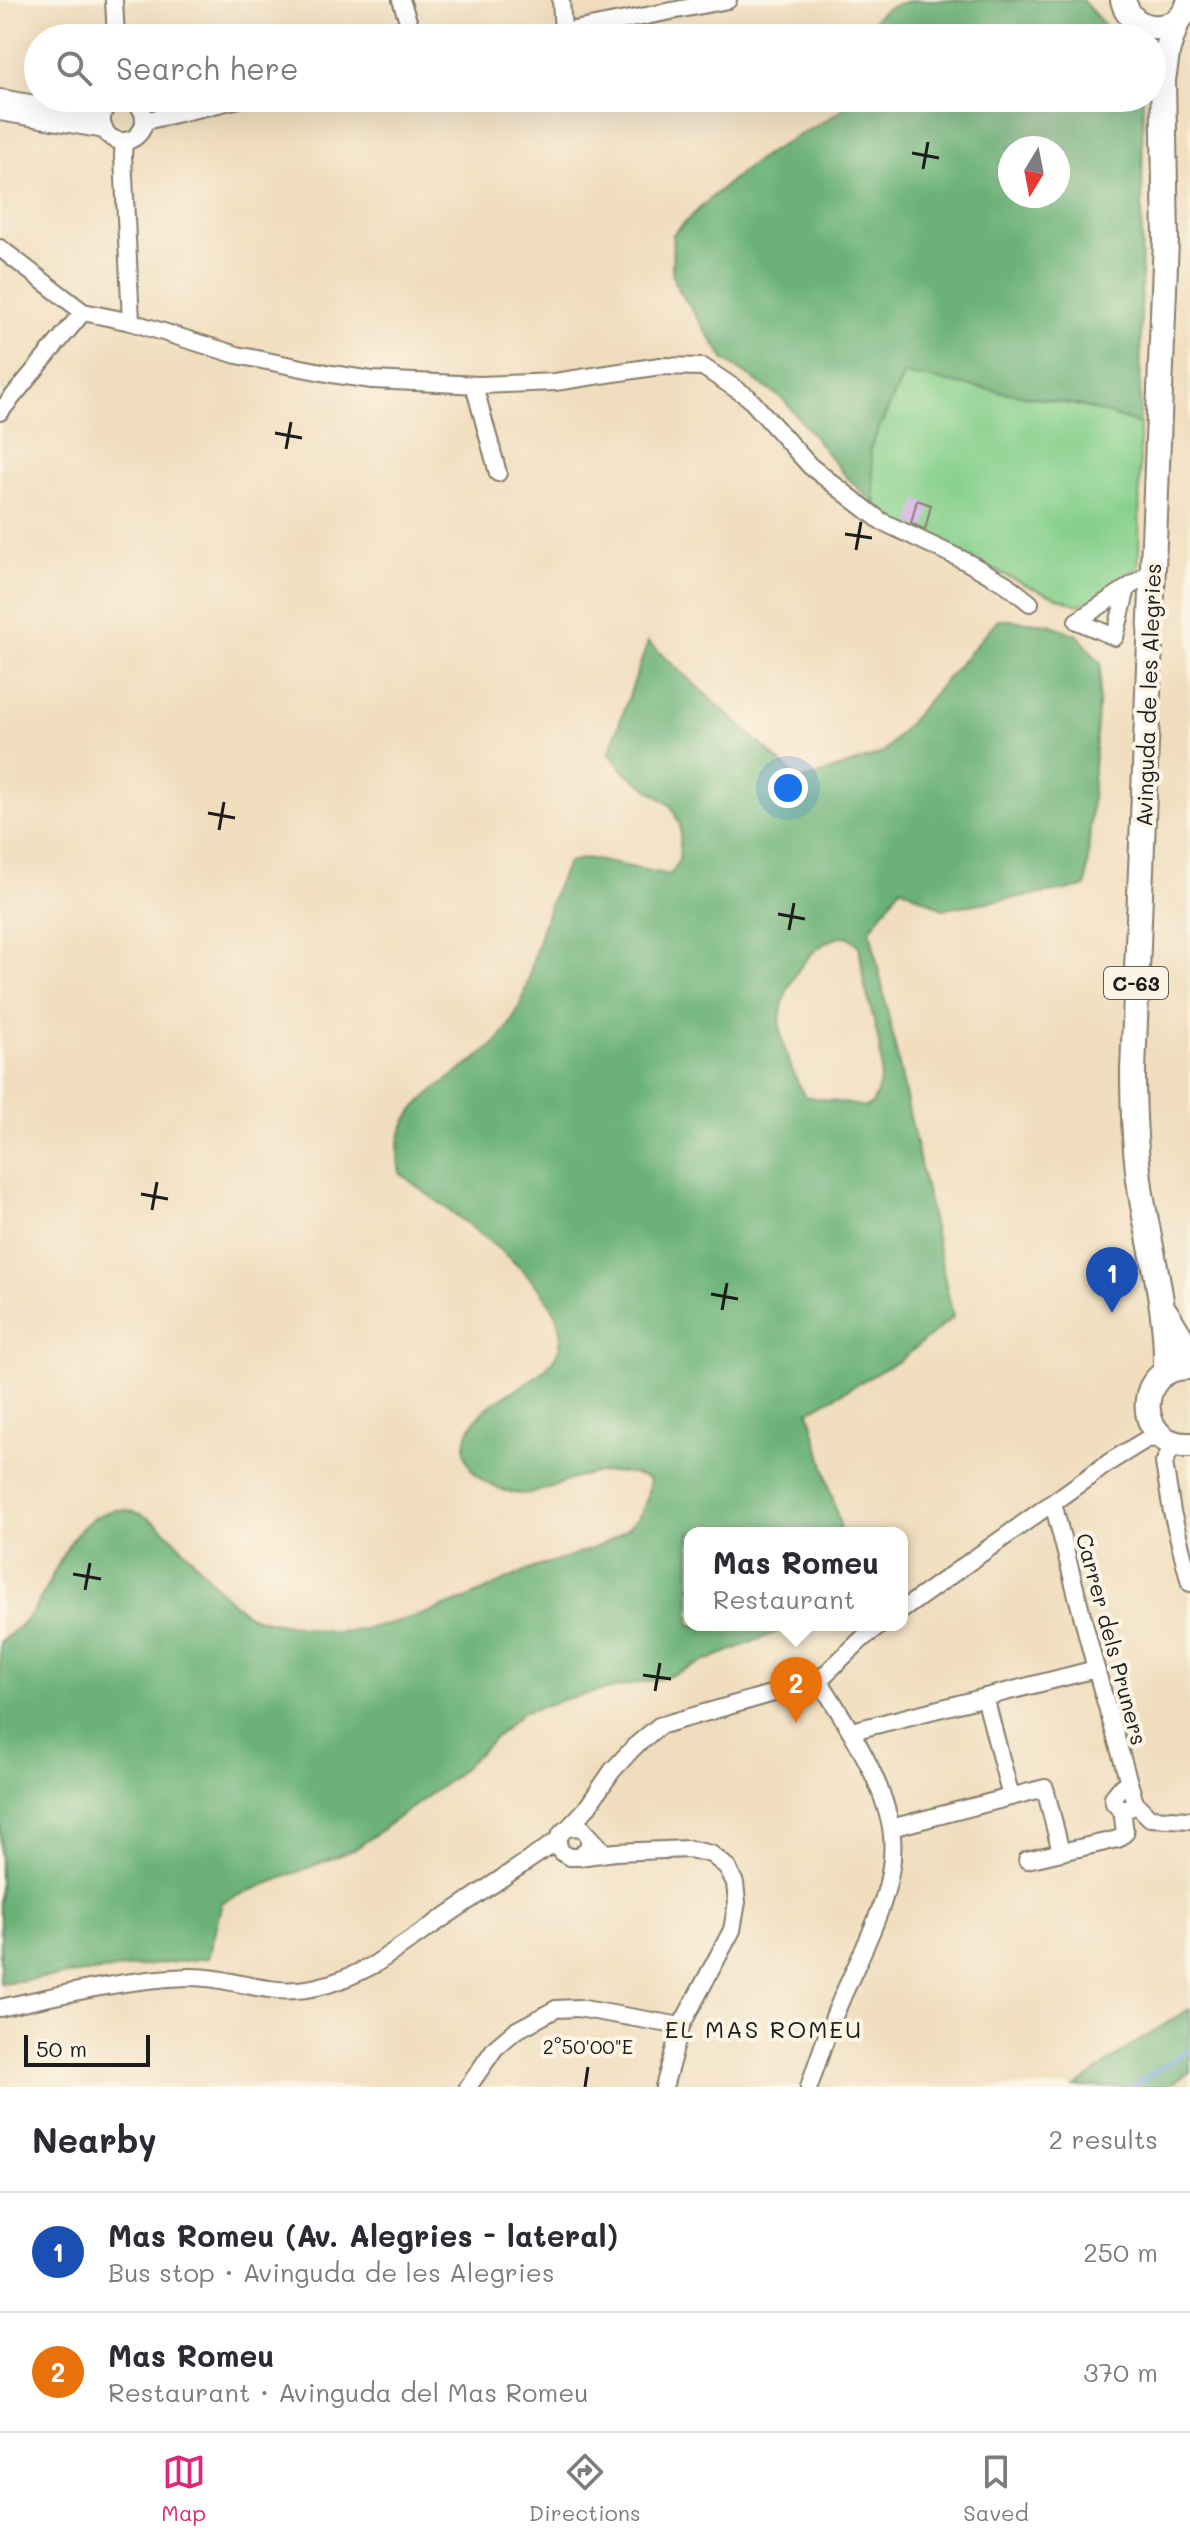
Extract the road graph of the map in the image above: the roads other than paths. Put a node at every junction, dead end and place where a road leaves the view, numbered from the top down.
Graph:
1 (114, 0) edge
2 (401, 0) edge
3 (561, 0) edge
4 (728, 0) edge
5 (1105, 0) edge
6 (1190, 0) edge
7 (1135, 19) edge
8 (1177, 22) junction
9 (115, 24) edge
10 (409, 24) edge
11 (562, 24) edge
12 (604, 24) edge
13 (1166, 27) edge
14 (1166, 61) edge
15 (0, 98) edge
16 (24, 102) edge
17 (0, 112) edge
18 (104, 112) edge
19 (143, 112) edge
20 (184, 112) edge
21 (1164, 112) edge
22 (145, 121) junction
23 (105, 130) junction
24 (124, 141) junction
25 (0, 248) edge
26 (83, 312) junction
27 (131, 322) junction
28 (474, 385) junction
29 (0, 412) edge
30 (498, 473) dead end
31 (1153, 571) junction
32 (1127, 588) junction
33 (1030, 603) dead end
34 (1162, 1307) junction
35 (1190, 1352) edge
36 (1178, 1370) edge
37 (1147, 1412) junction
38 (1180, 1446) edge
39 (1111, 1461) junction
40 (1053, 1503) junction
41 (1190, 1583) edge
42 (908, 1606) edge
43 (873, 1631) edge
44 (1096, 1669) junction
45 (819, 1680) junction
46 (985, 1697) junction
47 (852, 1731) junction
48 (1011, 1797) junction
49 (1128, 1806) junction
50 (1190, 1820) edge
51 (891, 1828) junction
52 (580, 1830) junction
53 (559, 1846) junction
54 (1061, 1852) junction
55 (605, 1853) junction
56 (579, 1857) junction
57 (1027, 1860) dead end
58 (0, 2008) edge
59 (681, 2026) junction
60 (470, 2086) edge
61 (664, 2087) edge
62 (809, 2087) edge

1 - 9 street
2 - 10 street
3 - 11 street
4 - 12 street
5 - 7 street
6 - 8 main road
8 - 13 main road
8 - 14 main road, C-63
15 - 16 street
17 - 23 street
18 - 23 street
19 - 22 street
20 - 22 street
21 - 31 main road, Avinguda de les Alegries / C-63
22 - 24 street
23 - 24 street
24 - 27 street
25 - 26 street
26 - 27 street
26 - 29 street
27 - 28 street
28 - 30 street
28 - 33 street
31 - 32 street
31 - 34 main road, Avinguda de les Alegries / C-63
32 - 32 street
34 - 35 main road, Avinguda de les Alegries / C-63
34 - 36 main road, Avinguda de les Alegries / C-63
36 - 37 main road, C-63
37 - 38 main road
37 - 39 street
38 - 39 street
38 - 41 street
39 - 40 street
40 - 42 street
40 - 44 street, Carrer dels Pruners
43 - 45 street
44 - 46 street
44 - 49 street, Carrer dels Pruners
45 - 47 street
45 - 52 street
46 - 47 street
46 - 48 street
47 - 51 street
48 - 51 street
48 - 54 street
49 - 50 street
49 - 54 street
51 - 62 street
52 - 53 street
52 - 55 street
52 - 56 street
53 - 56 street
53 - 58 street
54 - 57 street
55 - 56 street
55 - 59 street
59 - 60 street
59 - 61 street

